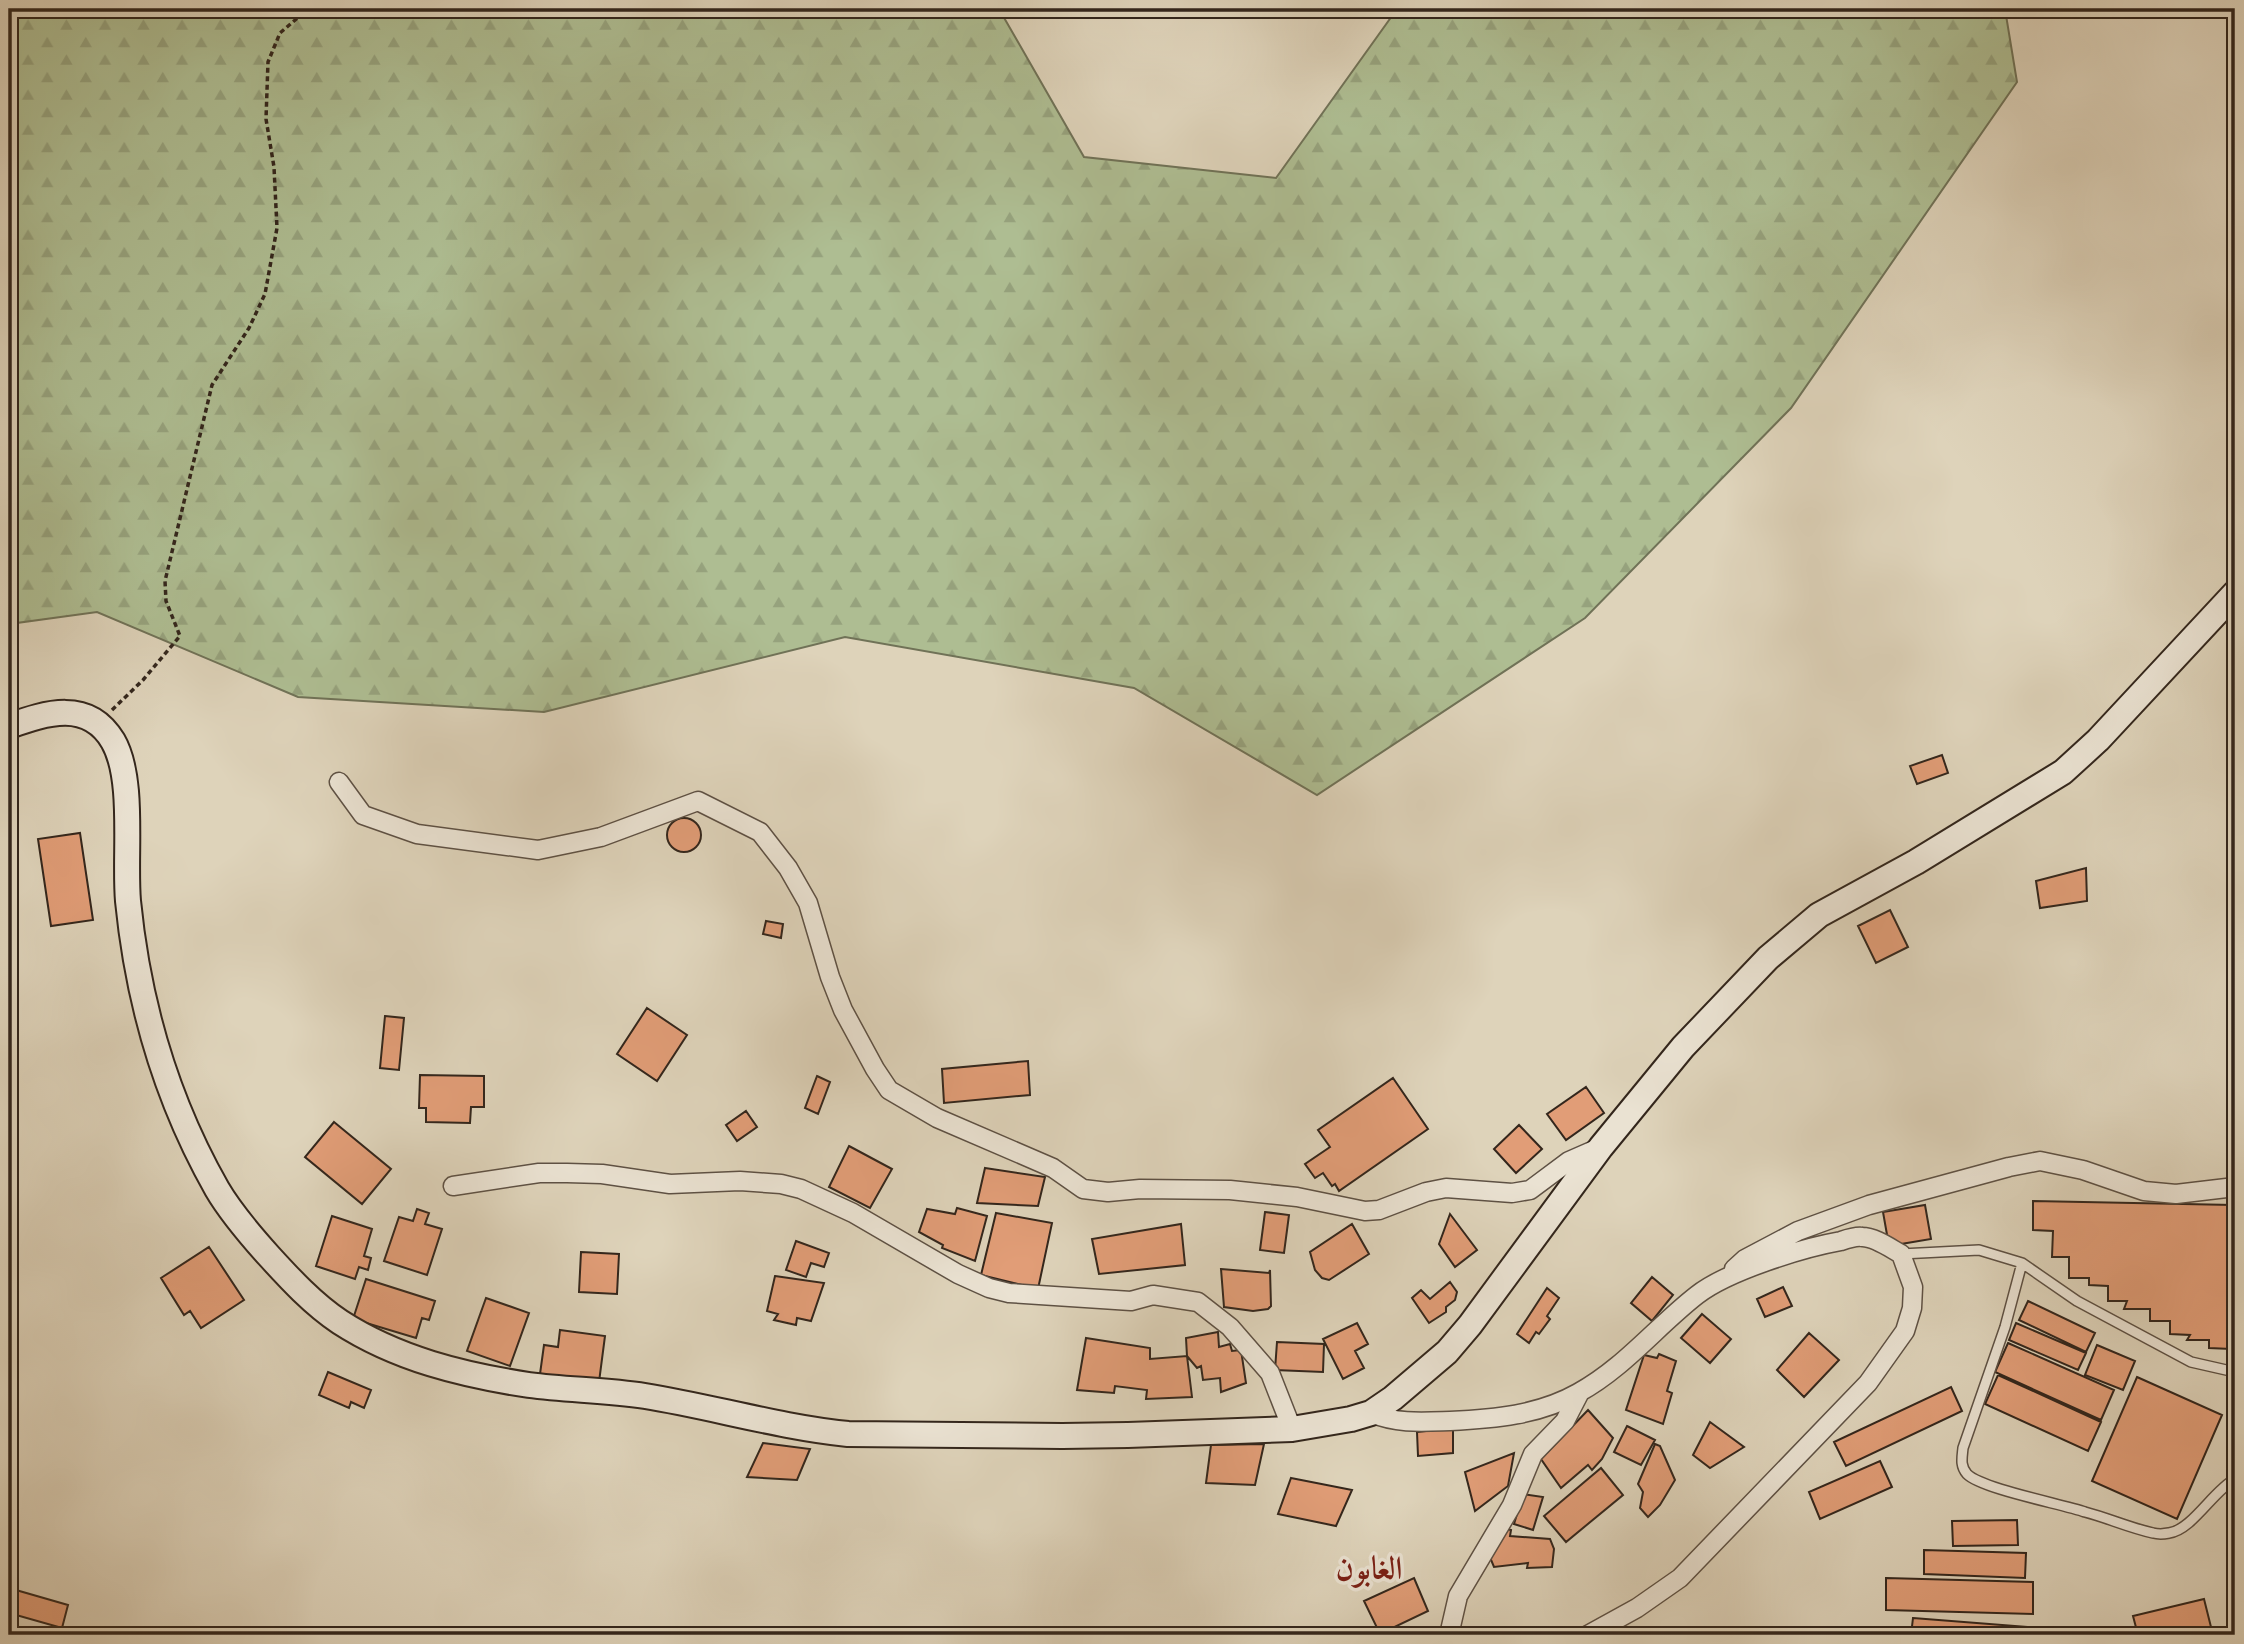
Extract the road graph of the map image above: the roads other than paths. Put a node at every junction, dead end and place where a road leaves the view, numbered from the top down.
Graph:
1 (2235, 593) edge
2 (9, 726) edge
3 (339, 782) dead end
4 (1601, 1147) junction
5 (453, 1186) dead end
6 (2235, 1187) edge
7 (1901, 1254) junction
8 (2022, 1263) junction
9 (1724, 1279) junction
10 (2235, 1373) edge
11 (1580, 1392) junction
12 (1371, 1413) junction
13 (1292, 1429) junction
14 (2235, 1479) edge
15 (1449, 1635) edge
16 (1588, 1635) edge

1 - 4 main road
2 - 13 main road
3 - 4 street
4 - 12 main road
5 - 13 street
6 - 9 street
7 - 8 lane
7 - 9 street
7 - 16 street
8 - 10 lane
8 - 14 lane
9 - 11 street
11 - 12 street
11 - 15 street
12 - 13 main road

